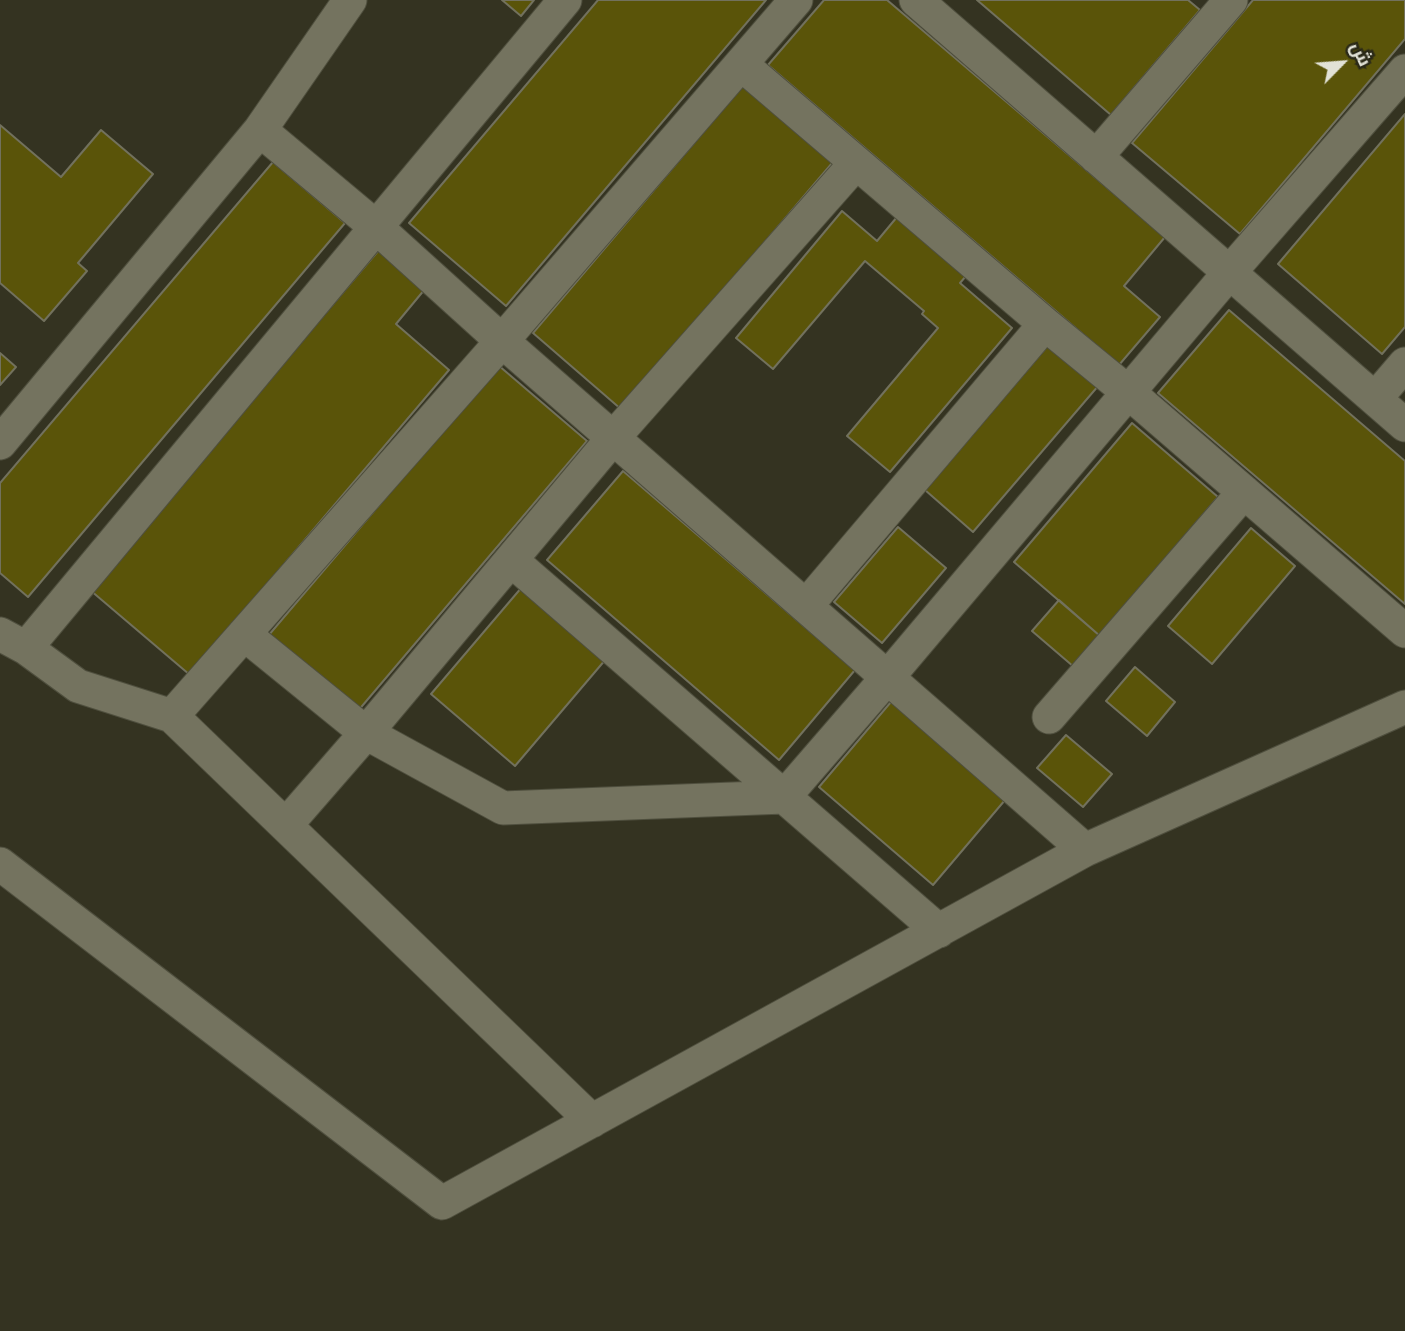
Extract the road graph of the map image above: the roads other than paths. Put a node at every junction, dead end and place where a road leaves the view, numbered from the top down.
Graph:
1 (350, 0) edge
2 (565, 0) edge
3 (796, 0) edge
4 (916, 0) edge
5 (1228, 1) edge
6 (741, 64) junction
7 (1405, 71) edge
8 (260, 130) junction
9 (1096, 157) junction
10 (856, 163) junction
11 (376, 227) junction
12 (1229, 273) junction
13 (1045, 324) junction
14 (502, 341) junction
15 (1405, 364) edge
16 (1128, 392) junction
17 (1375, 399) junction
18 (1405, 425) edge
19 (613, 438) junction
20 (0, 443) edge
21 (1244, 492) junction
22 (511, 560) junction
23 (806, 606) junction
24 (1405, 631) edge
25 (244, 634) junction
26 (13, 641) edge
27 (887, 678) junction
28 (1405, 708) edge
29 (172, 716) junction
30 (1049, 717) dead end
31 (366, 733) junction
32 (784, 797) junction
33 (286, 825) junction
34 (1085, 850) junction
35 (0, 864) edge
36 (939, 931) junction
37 (592, 1121) junction

1 - 8 street
2 - 11 street
3 - 6 street
4 - 9 street
5 - 9 street
6 - 10 street
6 - 14 street
7 - 12 street
8 - 11 street
8 - 20 street
9 - 12 street
10 - 13 street
10 - 19 street
11 - 14 street
11 - 26 street
12 - 16 street
12 - 17 street
13 - 16 street
13 - 23 street
14 - 19 street
14 - 25 street
15 - 17 street
16 - 21 street
16 - 27 street
17 - 18 street
19 - 22 street
19 - 23 street
21 - 24 street
21 - 30 street
22 - 31 street
22 - 32 street
23 - 27 street
25 - 29 street
25 - 31 street
26 - 29 street
27 - 32 street
27 - 34 street
28 - 34 street
29 - 33 street
31 - 32 street
31 - 33 street
32 - 36 street
33 - 37 street
34 - 36 street
35 - 37 street
36 - 37 street

